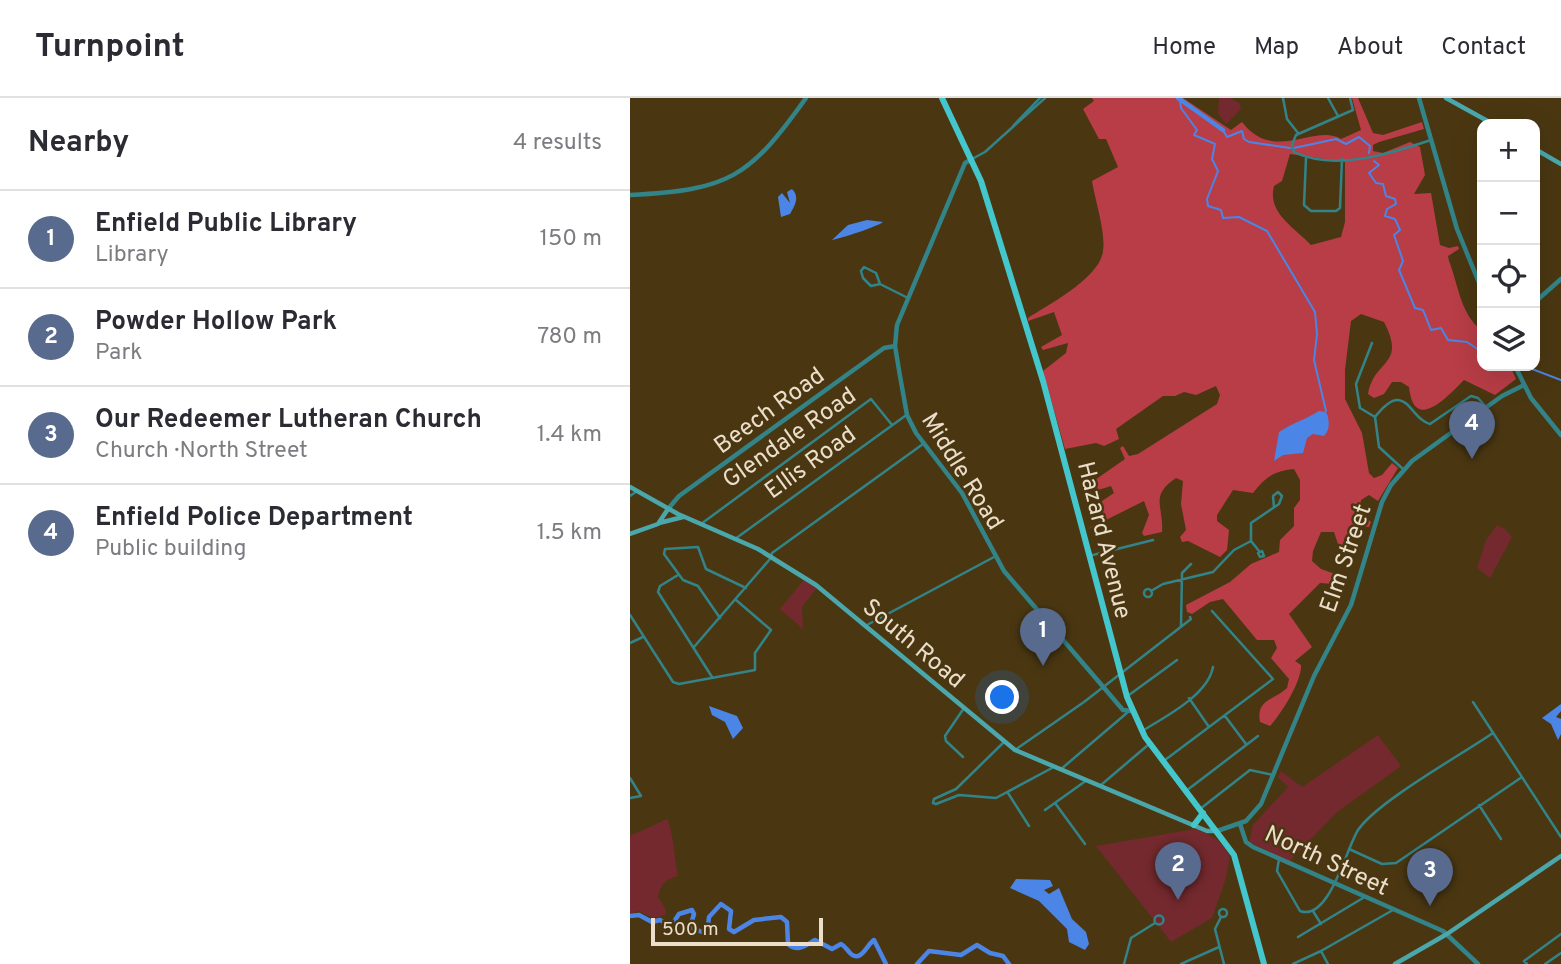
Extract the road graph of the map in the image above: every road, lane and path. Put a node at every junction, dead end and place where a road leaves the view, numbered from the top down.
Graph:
1 (806, 98) edge
2 (1042, 98) edge
3 (1283, 98) edge
4 (1328, 98) edge
5 (1350, 98) edge
6 (1419, 98) edge
7 (1446, 98) edge
8 (945, 100) edge
9 (1338, 116) junction
10 (1484, 119) edge
11 (1297, 134) junction
12 (1431, 140) junction
13 (1540, 152) edge
14 (1306, 156) junction
15 (972, 159) junction
16 (1342, 159) junction
17 (1561, 164) edge
18 (630, 195) edge
19 (1477, 278) edge
20 (1561, 279) edge
21 (880, 284) junction
22 (908, 298) junction
23 (1540, 298) edge
24 (1372, 343) dead end
25 (895, 346) junction
26 (1518, 371) edge
27 (1524, 385) junction
28 (1486, 407) junction
29 (907, 415) junction
30 (1375, 417) junction
31 (892, 425) junction
32 (1561, 435) edge
33 (923, 444) junction
34 (1403, 469) junction
35 (630, 487) edge
36 (636, 491) junction
37 (630, 496) edge
38 (1274, 507) dead end
39 (668, 509) junction
40 (683, 517) junction
41 (658, 524) junction
42 (701, 524) junction
43 (630, 534) edge
44 (735, 539) junction
45 (1153, 540) dead end
46 (1251, 541) junction
47 (1259, 551) dead end
48 (772, 556) junction
49 (994, 556) junction
50 (1089, 556) junction
51 (1191, 564) dead end
52 (678, 575) junction
53 (1181, 579) junction
54 (746, 588) junction
55 (1151, 591) dead end
56 (736, 600) junction
57 (1212, 611) dead end
58 (630, 615) edge
59 (1190, 617) dead end
60 (720, 618) junction
61 (867, 625) junction
62 (1181, 626) junction
63 (643, 637) junction
64 (630, 643) edge
65 (694, 647) junction
66 (1177, 660) dead end
67 (1213, 667) dead end
68 (1119, 672) junction
69 (713, 679) junction
70 (1103, 686) junction
71 (1127, 696) junction
72 (1189, 698) junction
73 (1474, 702) dead end
74 (964, 708) junction
75 (1130, 712) junction
76 (1225, 716) junction
77 (1209, 727) junction
78 (1142, 731) junction
79 (1493, 733) junction
80 (1258, 736) dead end
81 (1003, 743) junction
82 (1150, 744) junction
83 (1246, 745) junction
84 (1015, 750) junction
85 (963, 757) dead end
86 (1163, 761) junction
87 (1052, 767) junction
88 (1060, 770) junction
89 (1273, 775) junction
90 (1522, 777) junction
91 (630, 778) edge
92 (1087, 780) junction
93 (1101, 785) junction
94 (956, 789) junction
95 (1186, 791) junction
96 (1008, 793) junction
97 (959, 795) junction
98 (630, 798) edge
99 (1055, 803) junction
100 (1479, 804) junction
101 (1045, 810) dead end
102 (1201, 811) junction
103 (1240, 824) junction
104 (1194, 825) junction
105 (1029, 826) dead end
106 (1217, 831) junction
107 (1561, 837) edge
108 (1500, 839) dead end
109 (1084, 844) dead end
110 (1349, 849) junction
111 (1561, 856) edge
112 (1279, 859) junction
113 (1334, 884) junction
114 (1363, 898) junction
115 (1313, 910) junction
116 (1393, 910) junction
117 (1221, 916) dead end
118 (1155, 923) dead end
119 (1321, 924) junction
120 (1447, 934) junction
121 (1561, 934) edge
122 (1298, 937) dead end
123 (1219, 947) junction
124 (1321, 951) junction
125 (1561, 953) edge
126 (1526, 962) edge
127 (1124, 964) edge
128 (1181, 964) edge
129 (1224, 964) edge
130 (1264, 964) edge
131 (1293, 964) edge
132 (1328, 964) edge
133 (1395, 964) edge
134 (1478, 964) edge
135 (1520, 964) edge
136 (1545, 964) edge

1 - 18 street
2 - 15 street
3 - 11 street
4 - 9 street
5 - 9 street
6 - 12 street
7 - 10 main road
8 - 15 main road, Hazard Avenue
9 - 11 street
11 - 14 street
12 - 16 street
12 - 19 street
13 - 17 main road
14 - 16 street
14 - 16 street
15 - 22 street, Middle Road
15 - 50 main road, Hazard Avenue
20 - 23 street
21 - 21 street
21 - 22 street
22 - 25 street, Middle Road
24 - 30 street
25 - 29 street, Middle Road
25 - 39 street, Beech Road
26 - 27 street
27 - 28 street, Elm Street
27 - 32 street
28 - 30 street
28 - 34 street, Elm Street
29 - 31 street, Ellis Road
29 - 33 street, Middle Road
30 - 34 street
31 - 42 street, Glendale Road
31 - 44 street, Ellis Road
33 - 48 street
33 - 49 street, Middle Road
34 - 89 street, Elm Street
35 - 36 main road, South Road
36 - 37 street
36 - 39 main road, South Road
38 - 46 street
39 - 40 main road, South Road
39 - 41 main road
40 - 41 main road
40 - 42 main road, South Road
41 - 43 main road
42 - 44 main road, South Road
44 - 48 main road, South Road
45 - 50 street
46 - 47 street
46 - 53 street
48 - 54 street
48 - 61 main road, South Road
49 - 61 street
49 - 70 street, Middle Road
50 - 68 main road, Hazard Avenue
51 - 53 street
52 - 54 street
52 - 60 street
52 - 65 street
53 - 55 street
53 - 62 street
54 - 56 street
56 - 60 street
56 - 69 street
57 - 76 street
58 - 63 street
59 - 62 street
60 - 65 street
61 - 74 main road, South Road
62 - 68 street
63 - 64 street
63 - 69 street
65 - 69 street
66 - 71 street
67 - 72 street
68 - 70 street
68 - 71 main road, Hazard Avenue
70 - 75 street, Middle Road
70 - 84 street
71 - 75 main road, Hazard Avenue
72 - 77 street
72 - 78 street
73 - 79 street
74 - 81 main road, South Road
74 - 85 street
75 - 78 main road, Hazard Avenue
75 - 88 street
76 - 77 street
76 - 83 street
77 - 86 street
78 - 82 main road, Hazard Avenue
79 - 90 street
79 - 110 street
80 - 83 street
81 - 84 main road, South Road
81 - 94 street
82 - 86 main road, Hazard Avenue
82 - 93 street
83 - 95 street
84 - 87 main road, South Road
86 - 95 main road, Hazard Avenue
87 - 88 main road, South Road
87 - 96 street
88 - 92 main road, South Road
89 - 102 street
89 - 103 street, Elm Street
90 - 100 street
90 - 107 street
91 - 98 street
92 - 93 main road, South Road
92 - 99 street
93 - 104 main road, South Road
94 - 97 street
94 - 97 street
95 - 102 main road, Hazard Avenue
96 - 97 street
96 - 105 street
99 - 101 street
99 - 109 street
100 - 108 street
100 - 110 street
102 - 104 main road
102 - 106 main road, Hazard Avenue
103 - 106 street
103 - 112 street, North Street
104 - 106 main road, South Road
106 - 130 main road, Hazard Avenue
110 - 113 street
111 - 120 main road
112 - 113 street, North Street
112 - 115 street
113 - 114 street, North Street
113 - 115 street
114 - 116 street, North Street
114 - 119 street
115 - 119 street
116 - 120 street, North Street
116 - 124 street
117 - 123 street
118 - 127 street
119 - 122 street
120 - 133 main road
120 - 134 street, North Street
121 - 126 street
123 - 128 street
123 - 129 street
124 - 131 street
124 - 132 street
125 - 136 street
126 - 135 street

